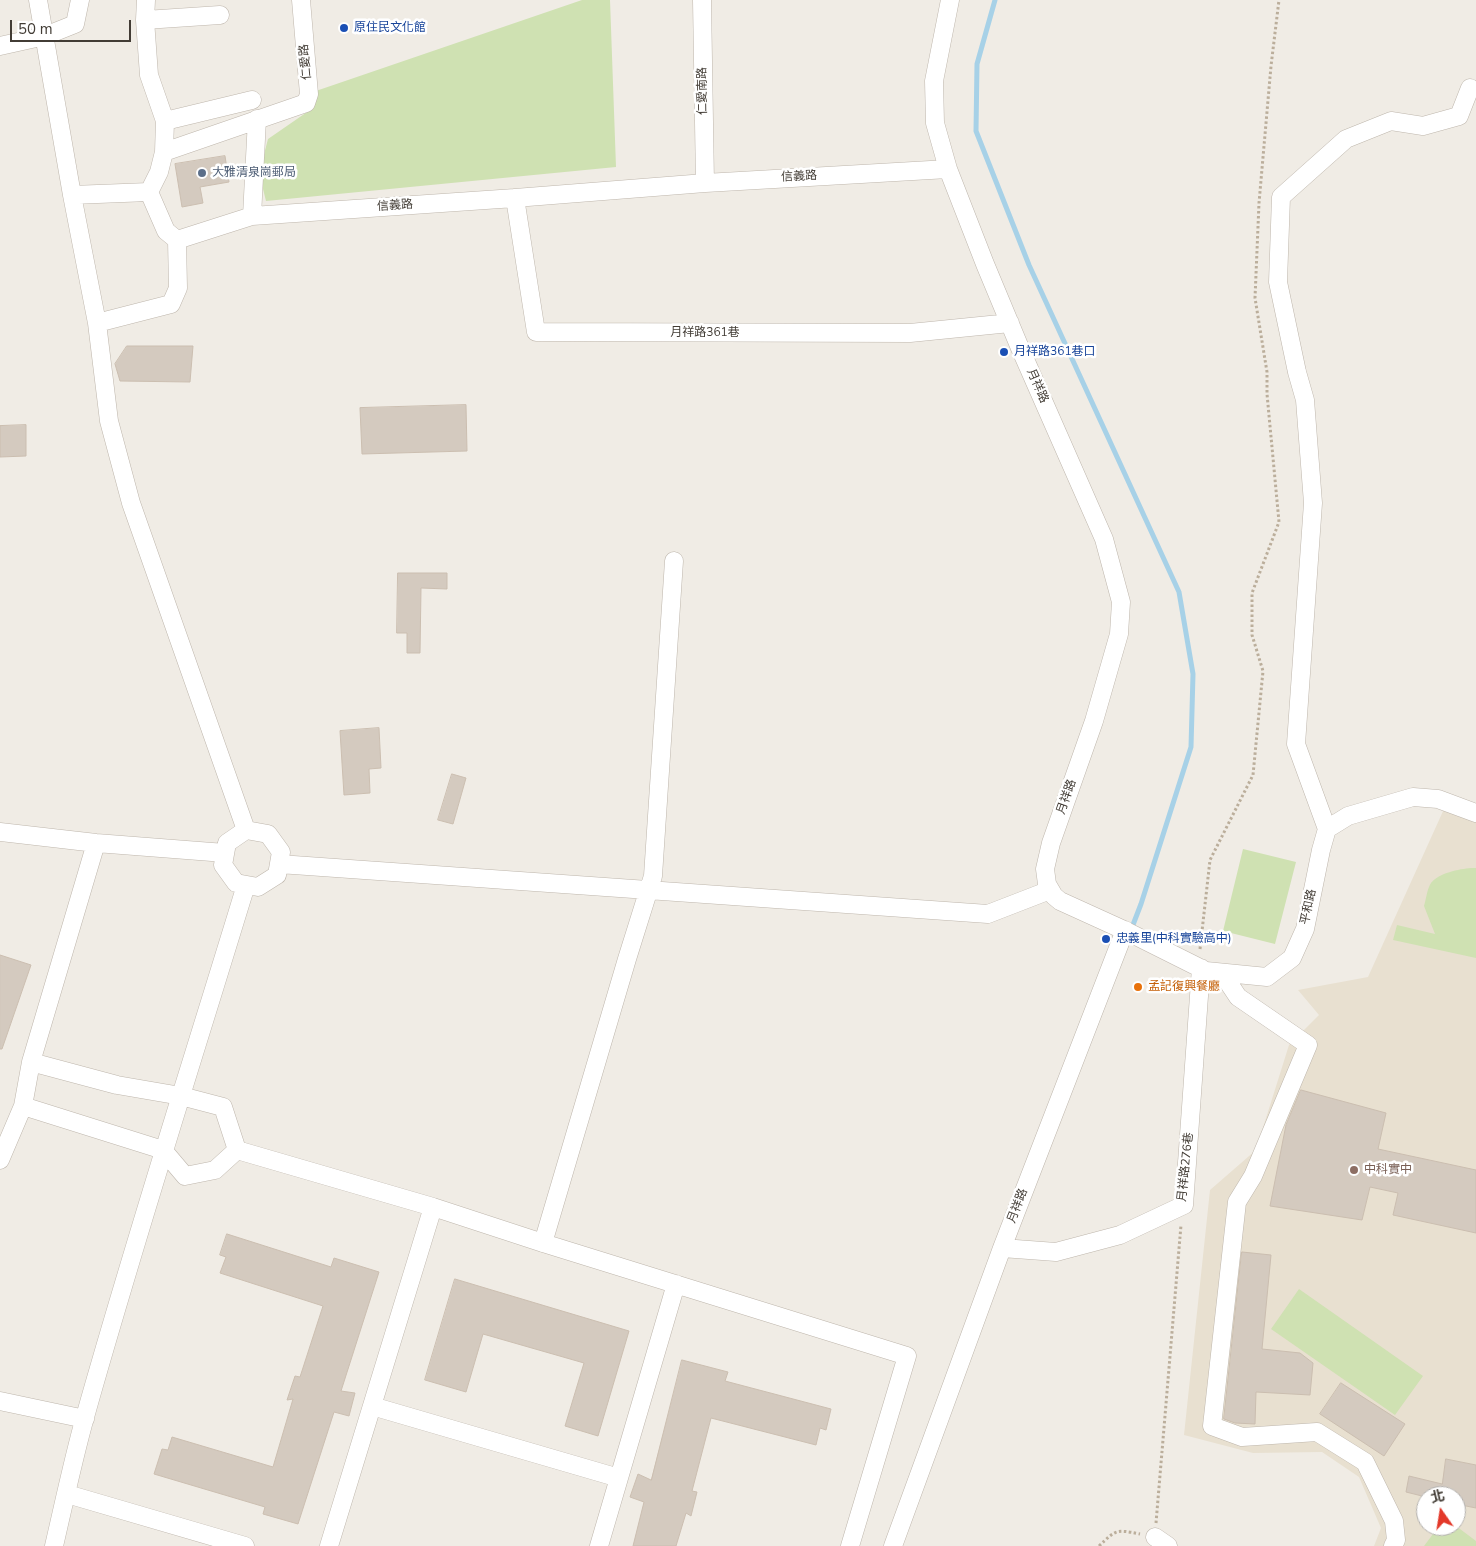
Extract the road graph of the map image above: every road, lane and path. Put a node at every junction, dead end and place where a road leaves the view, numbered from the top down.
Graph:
1 (38, 0) edge
2 (80, 0) edge
3 (146, 0) edge
4 (301, 0) edge
5 (702, 0) edge
6 (950, 0) edge
7 (220, 15) dead end
8 (145, 20) junction
9 (45, 36) junction
10 (0, 46) edge
11 (1470, 88) dead end
12 (252, 100) dead end
13 (257, 119) junction
14 (165, 121) junction
15 (164, 152) junction
16 (948, 169) junction
17 (705, 182) junction
18 (148, 192) junction
19 (72, 195) junction
20 (515, 198) junction
21 (252, 216) junction
22 (177, 240) junction
23 (97, 323) junction
24 (1010, 323) junction
25 (674, 561) dead end
26 (1476, 813) edge
27 (1327, 829) junction
28 (246, 830) junction
29 (0, 832) edge
30 (96, 843) junction
31 (225, 853) junction
32 (279, 864) junction
33 (246, 885) junction
34 (649, 889) junction
35 (1050, 890) junction
36 (1129, 932) junction
37 (1201, 968) junction
38 (1222, 973) junction
39 (31, 1062) junction
40 (181, 1096) junction
41 (23, 1106) junction
42 (163, 1150) junction
43 (237, 1150) junction
44 (0, 1160) edge
45 (433, 1207) junction
46 (543, 1243) junction
47 (1007, 1249) junction
48 (676, 1284) junction
49 (0, 1400) edge
50 (372, 1406) junction
51 (84, 1419) junction
52 (619, 1478) junction
53 (67, 1494) junction
54 (1161, 1542) edge
55 (899, 1544) edge
56 (54, 1546) edge
57 (246, 1546) edge
58 (329, 1546) edge
59 (599, 1546) edge
60 (850, 1546) edge
61 (1098, 1546) edge
62 (1394, 1546) edge

1 - 9 street
2 - 9 street
3 - 8 street
4 - 13 street, 仁愛路
5 - 17 street, 仁愛南路
6 - 16 street, 月祥路
7 - 8 street
8 - 14 street
9 - 10 street
9 - 19 street
11 - 27 street
12 - 14 street
13 - 15 street, 仁愛路
13 - 21 street
14 - 15 street
15 - 18 street
16 - 17 street, 信義路
16 - 24 street, 月祥路
17 - 20 street, 信義路
18 - 19 street
18 - 22 street
19 - 23 street
20 - 21 street, 信義路
20 - 24 street, 月祥路361巷
21 - 22 street, 信義路
22 - 23 street
23 - 28 street
24 - 35 street, 月祥路
25 - 34 street
26 - 27 street
27 - 38 street, 平和路
28 - 31 street
28 - 32 street
29 - 30 street
30 - 31 street
30 - 39 street
31 - 33 street
32 - 33 street
32 - 34 street
33 - 40 street
34 - 35 street
34 - 46 street
35 - 36 street
36 - 37 street, 平和路
36 - 47 street, 月祥路
37 - 38 street, 平和路
37 - 47 street, 月祥路276巷
38 - 62 street
39 - 40 street
39 - 41 street
40 - 42 street
40 - 43 street
41 - 42 street
41 - 44 street
42 - 43 street
42 - 51 street
43 - 45 street
45 - 46 street
45 - 50 street
46 - 48 street
47 - 55 street, 月祥路
48 - 52 street
48 - 60 street
49 - 51 street
50 - 52 street
50 - 58 street
51 - 53 street
52 - 59 street
53 - 56 street
53 - 57 street
54 - 61 path

